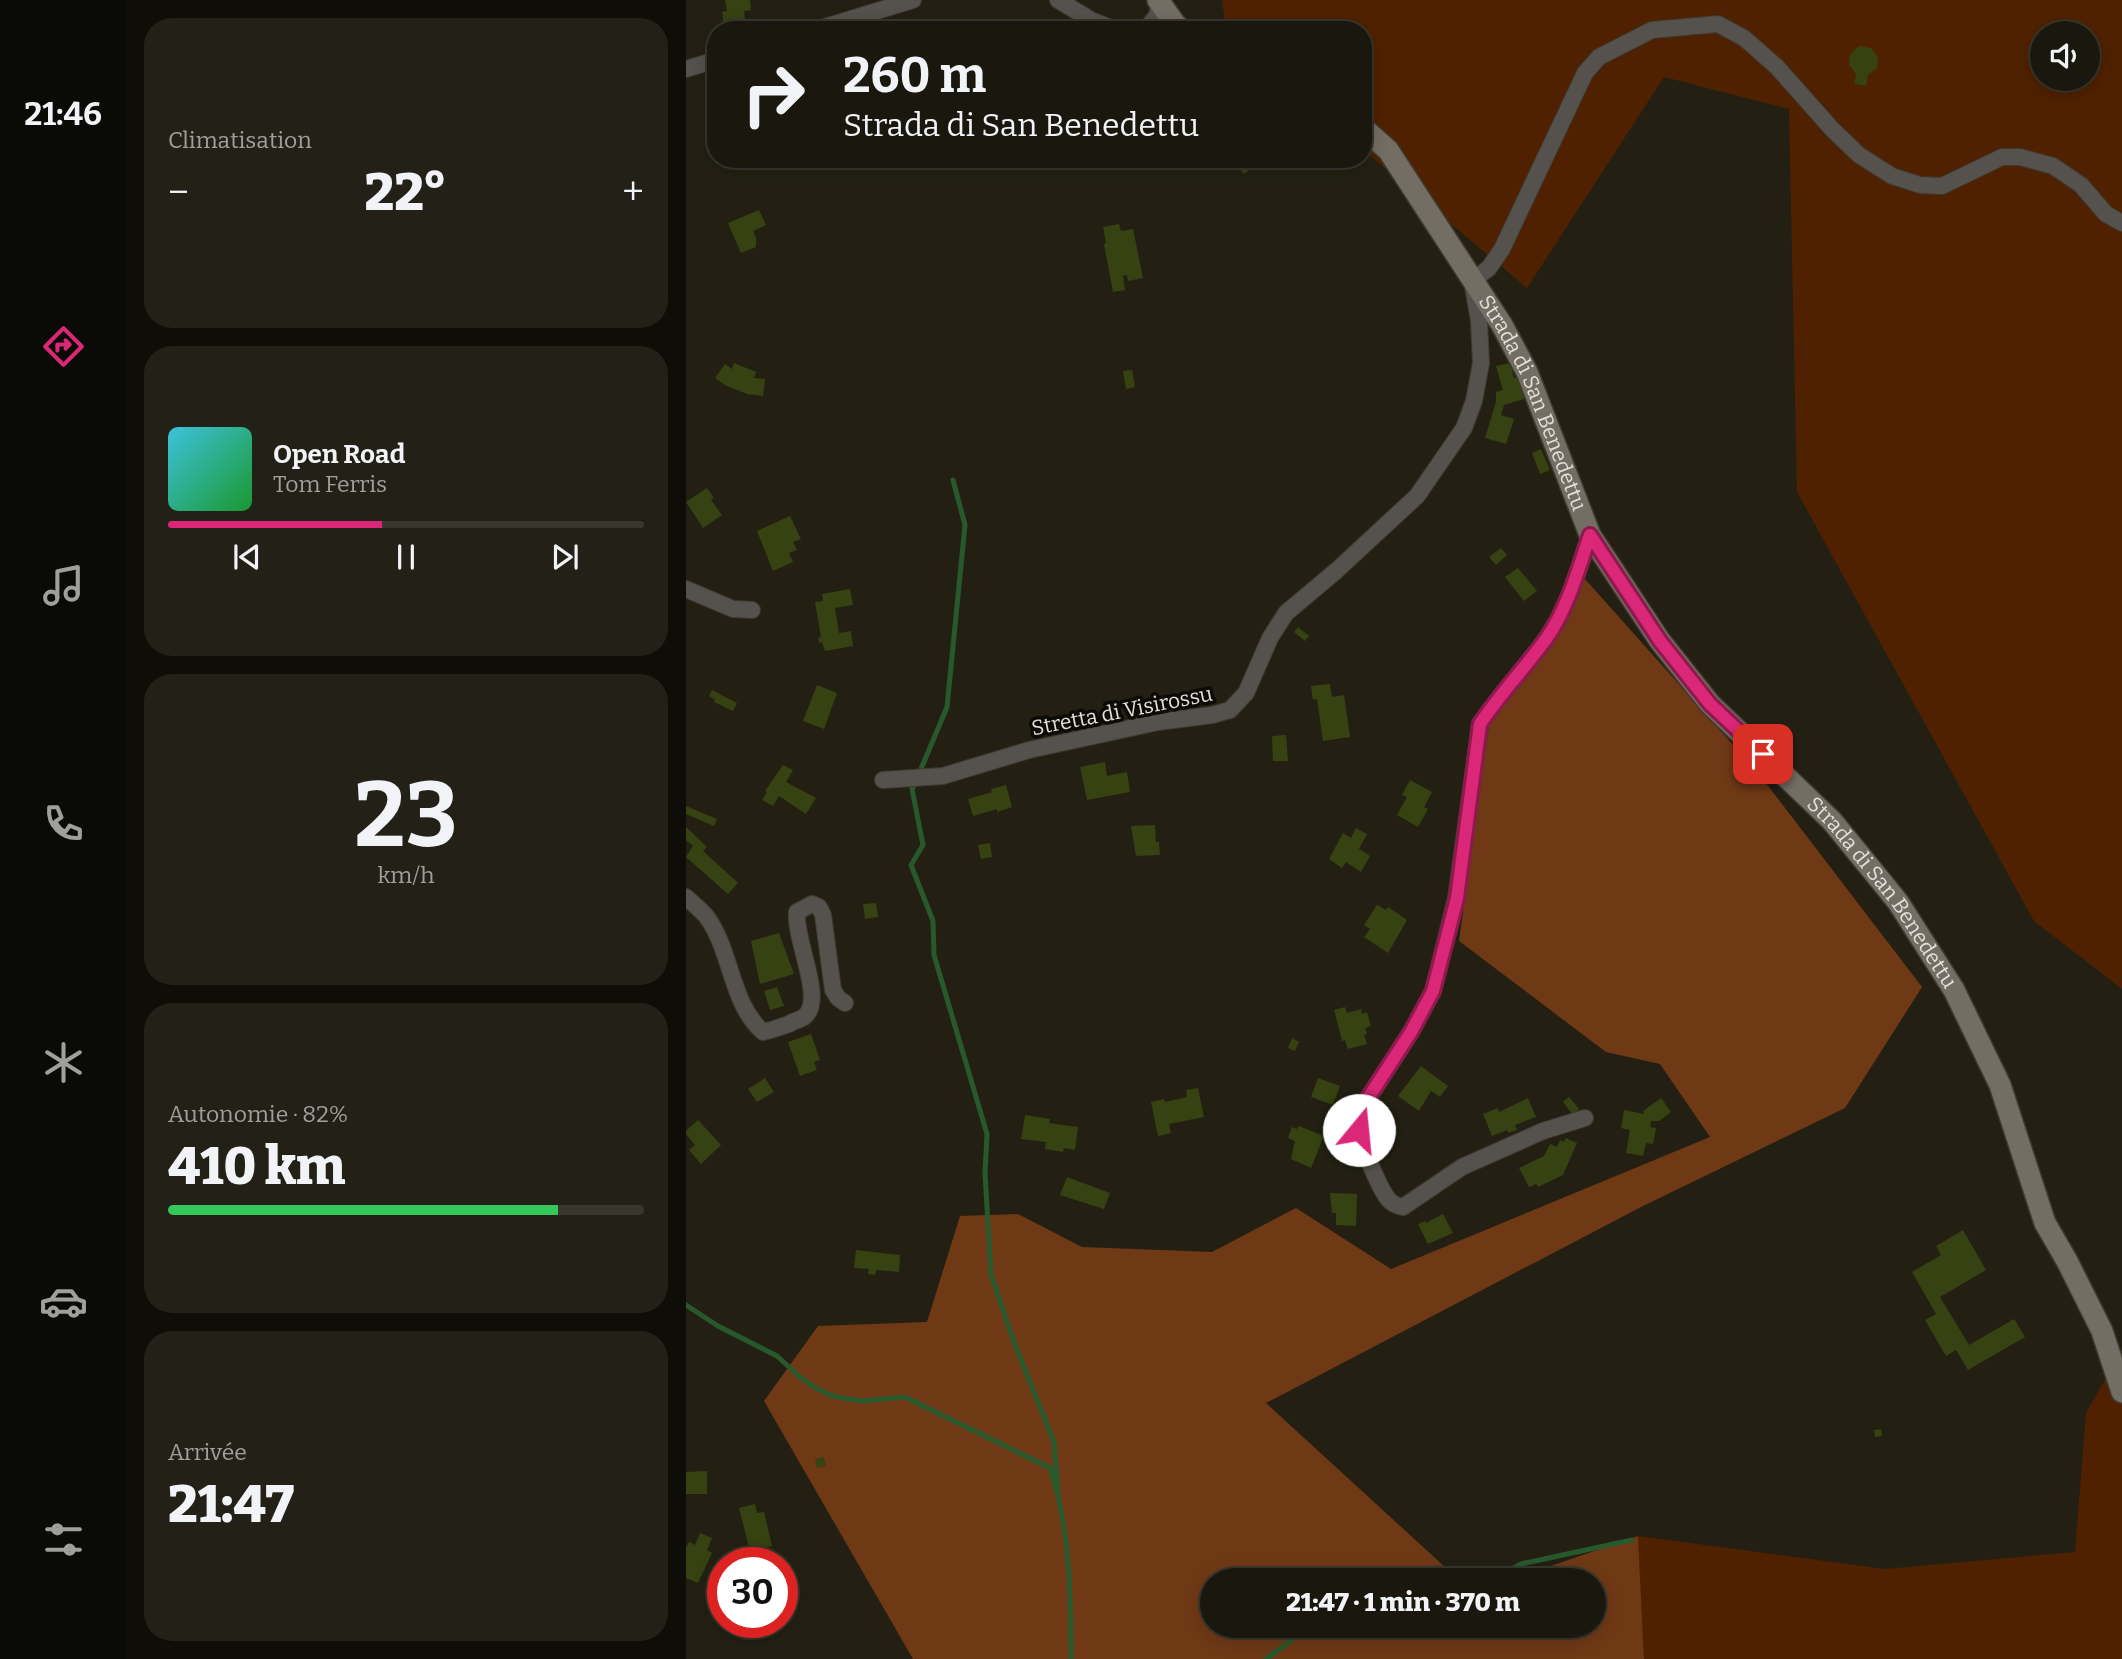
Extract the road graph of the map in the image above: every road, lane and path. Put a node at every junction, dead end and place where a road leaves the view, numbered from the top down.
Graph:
1 (913, 0) edge
2 (1058, 0) edge
3 (1159, 3) edge
4 (844, 21) edge
5 (1093, 21) edge
6 (1153, 21) edge
7 (1174, 21) edge
8 (707, 63) edge
9 (686, 69) edge
10 (1372, 136) edge
11 (2122, 223) edge
12 (1472, 281) junction
13 (1590, 535) junction
14 (686, 589) edge
15 (752, 610) dead end
16 (883, 780) dead end
17 (686, 897) edge
18 (845, 1003) dead end
19 (1585, 1118) dead end
20 (2122, 1392) edge

1 - 4 street
2 - 5 street
3 - 6 street
3 - 7 street
8 - 9 street
10 - 12 street, Strada di San Benedettu
11 - 12 street
12 - 13 street, Strada di San Benedettu
12 - 16 street, Stretta di Visirossu
13 - 19 street
13 - 20 street, Strada di San Benedettu
14 - 15 street
17 - 18 street

